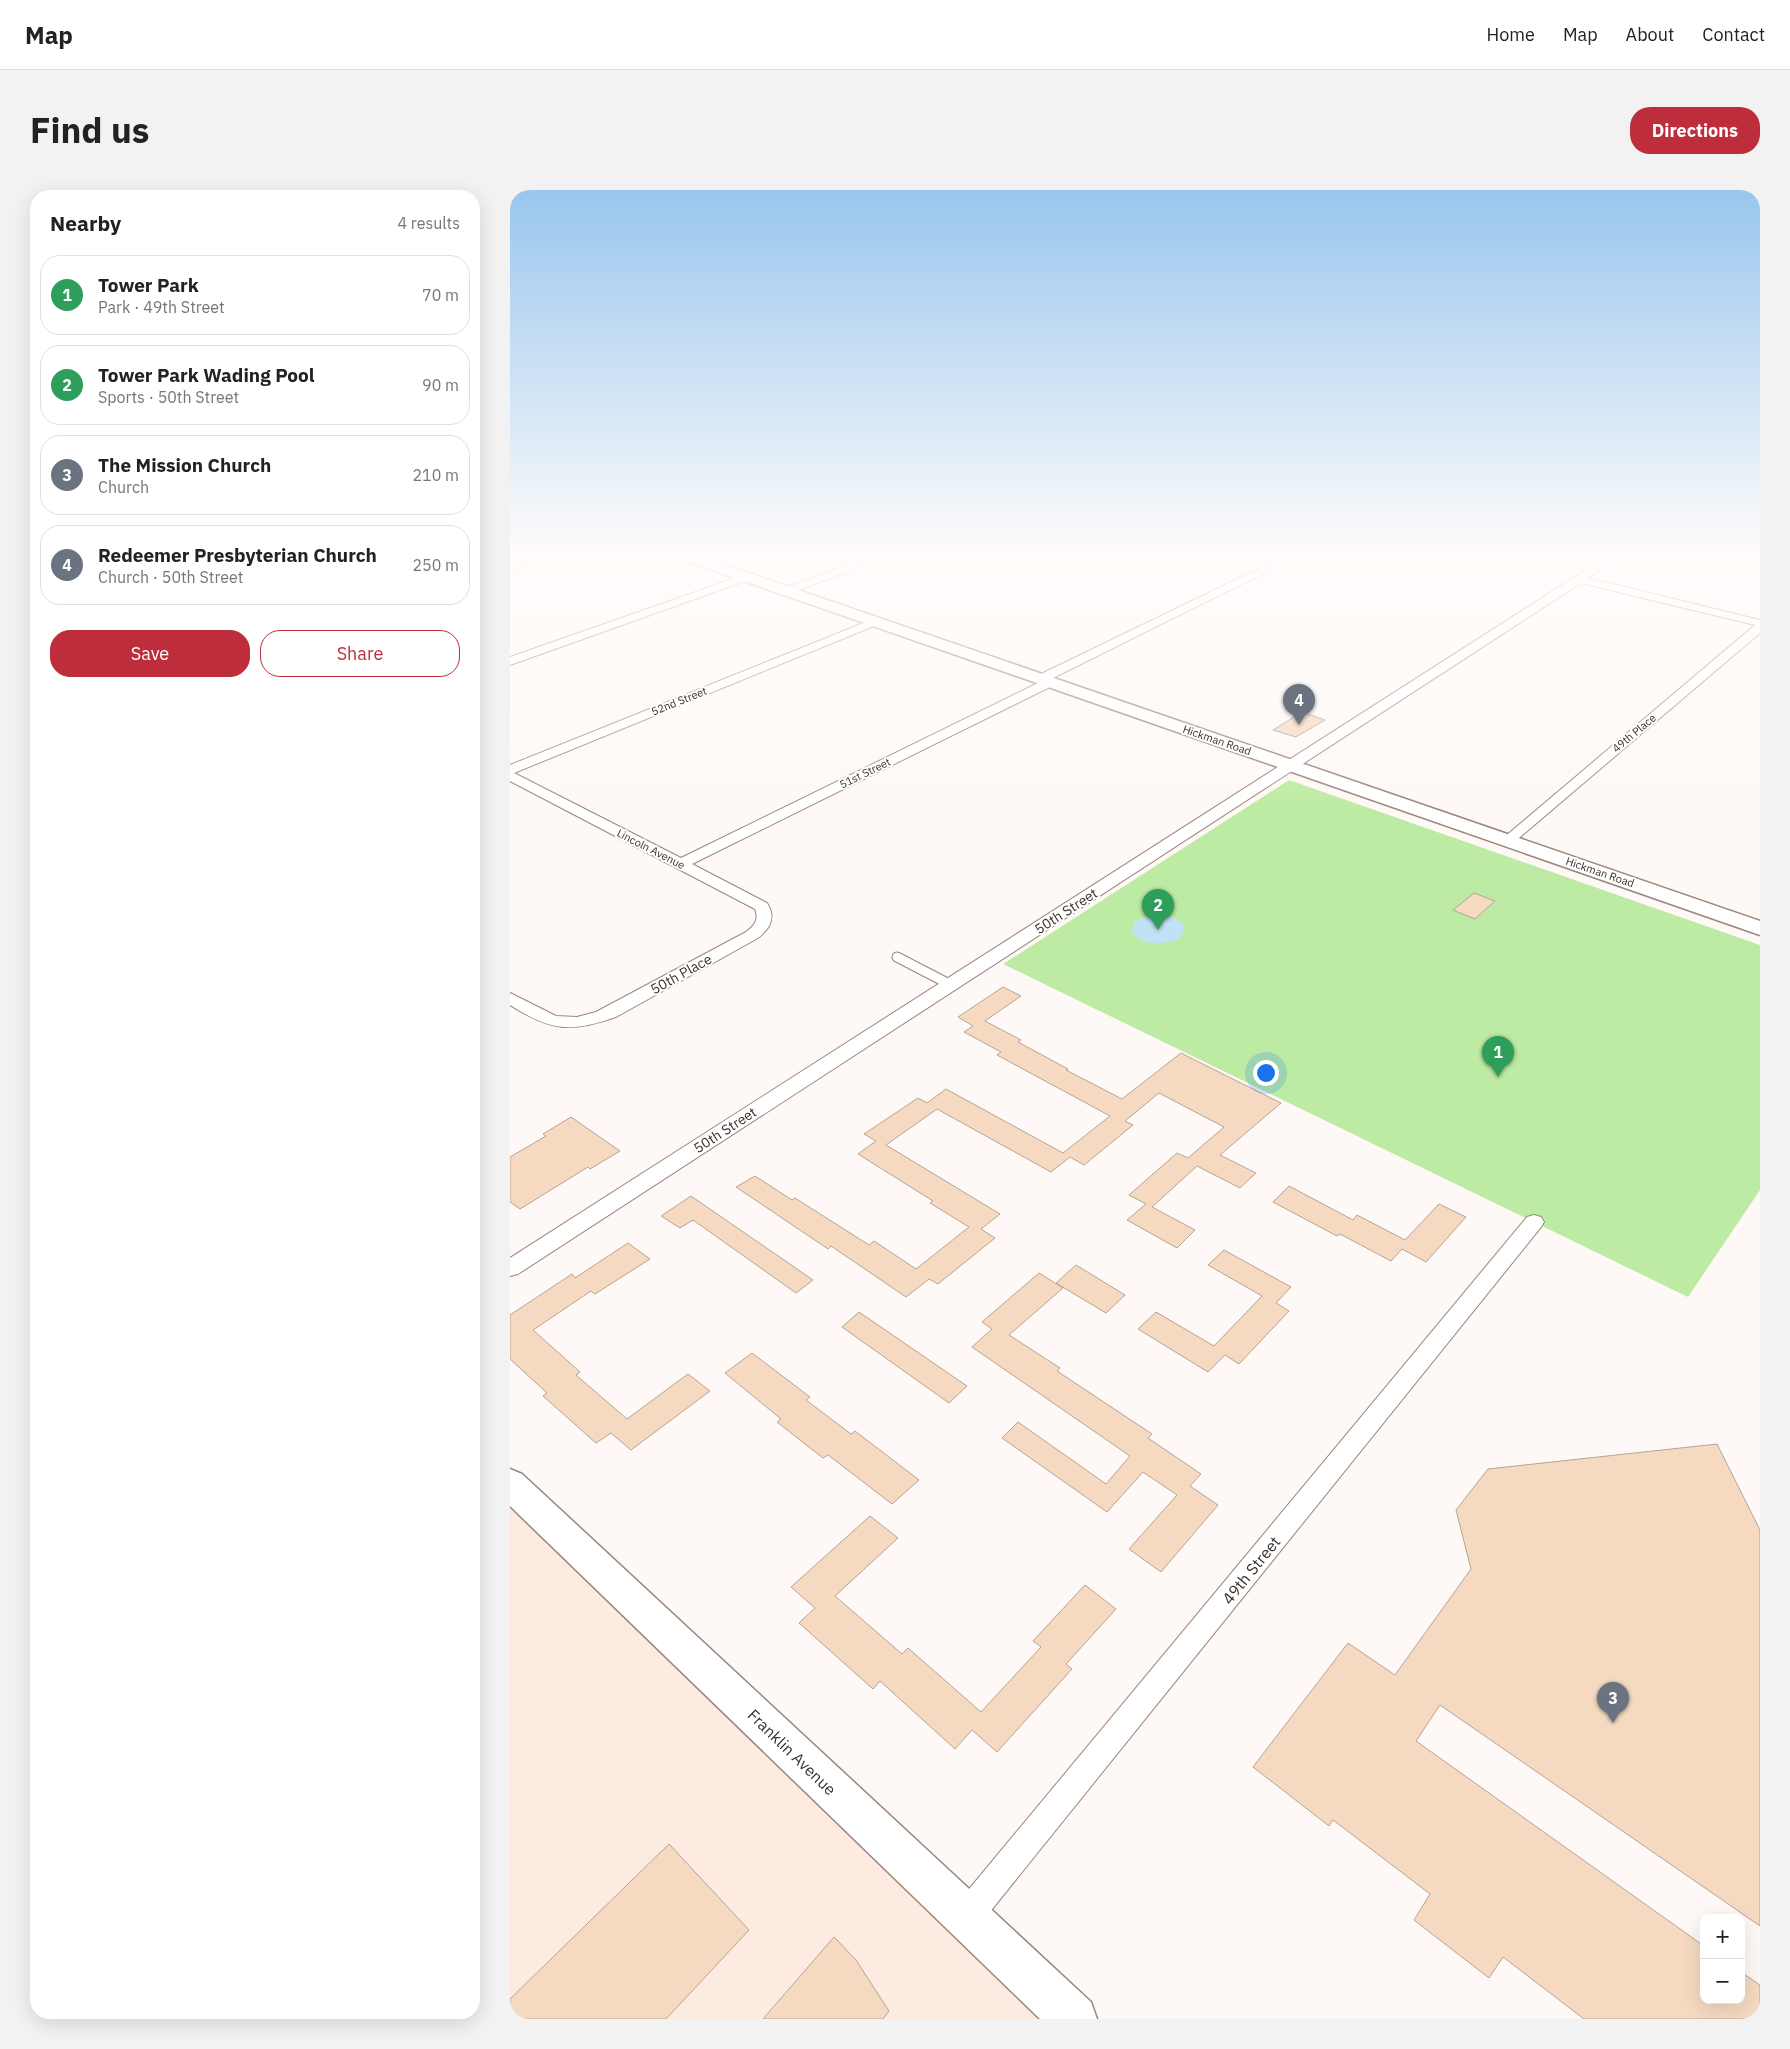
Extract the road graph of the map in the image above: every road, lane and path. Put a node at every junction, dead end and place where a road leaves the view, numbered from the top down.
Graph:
1 (575, 637) edge
2 (837, 637) edge
3 (920, 637) edge
4 (1130, 637) edge
5 (1489, 637) edge
6 (1748, 637) edge
7 (510, 660) edge
8 (1045, 680) junction
9 (1291, 765) junction
10 (510, 770) edge
11 (510, 776) edge
12 (1508, 840) junction
13 (681, 864) junction
14 (1760, 928) edge
15 (752, 935) joint
16 (897, 957) dead end
17 (951, 984) junction
18 (510, 998) edge
19 (1534, 1222) dead end
20 (510, 1268) edge
21 (510, 1484) edge
22 (966, 1917) junction
23 (1074, 2019) edge

1 - 7 street
2 - 10 street, 52nd Street
3 - 8 main road, Hickman Road
4 - 8 street, 51st Street
5 - 9 street, 50th Street
6 - 12 street, 49th Place
8 - 9 main road, Hickman Road
8 - 13 street, 51st Street
9 - 12 main road, Hickman Road
9 - 17 street, 50th Street
11 - 13 street, Lincoln Avenue
12 - 14 main road, Hickman Road
13 - 15 street, Lincoln Avenue
15 - 18 street, 50th Place
16 - 17 lane
17 - 20 street, 50th Street
19 - 22 street, 49th Street
21 - 22 main road, Franklin Avenue
22 - 23 main road, Franklin Avenue

